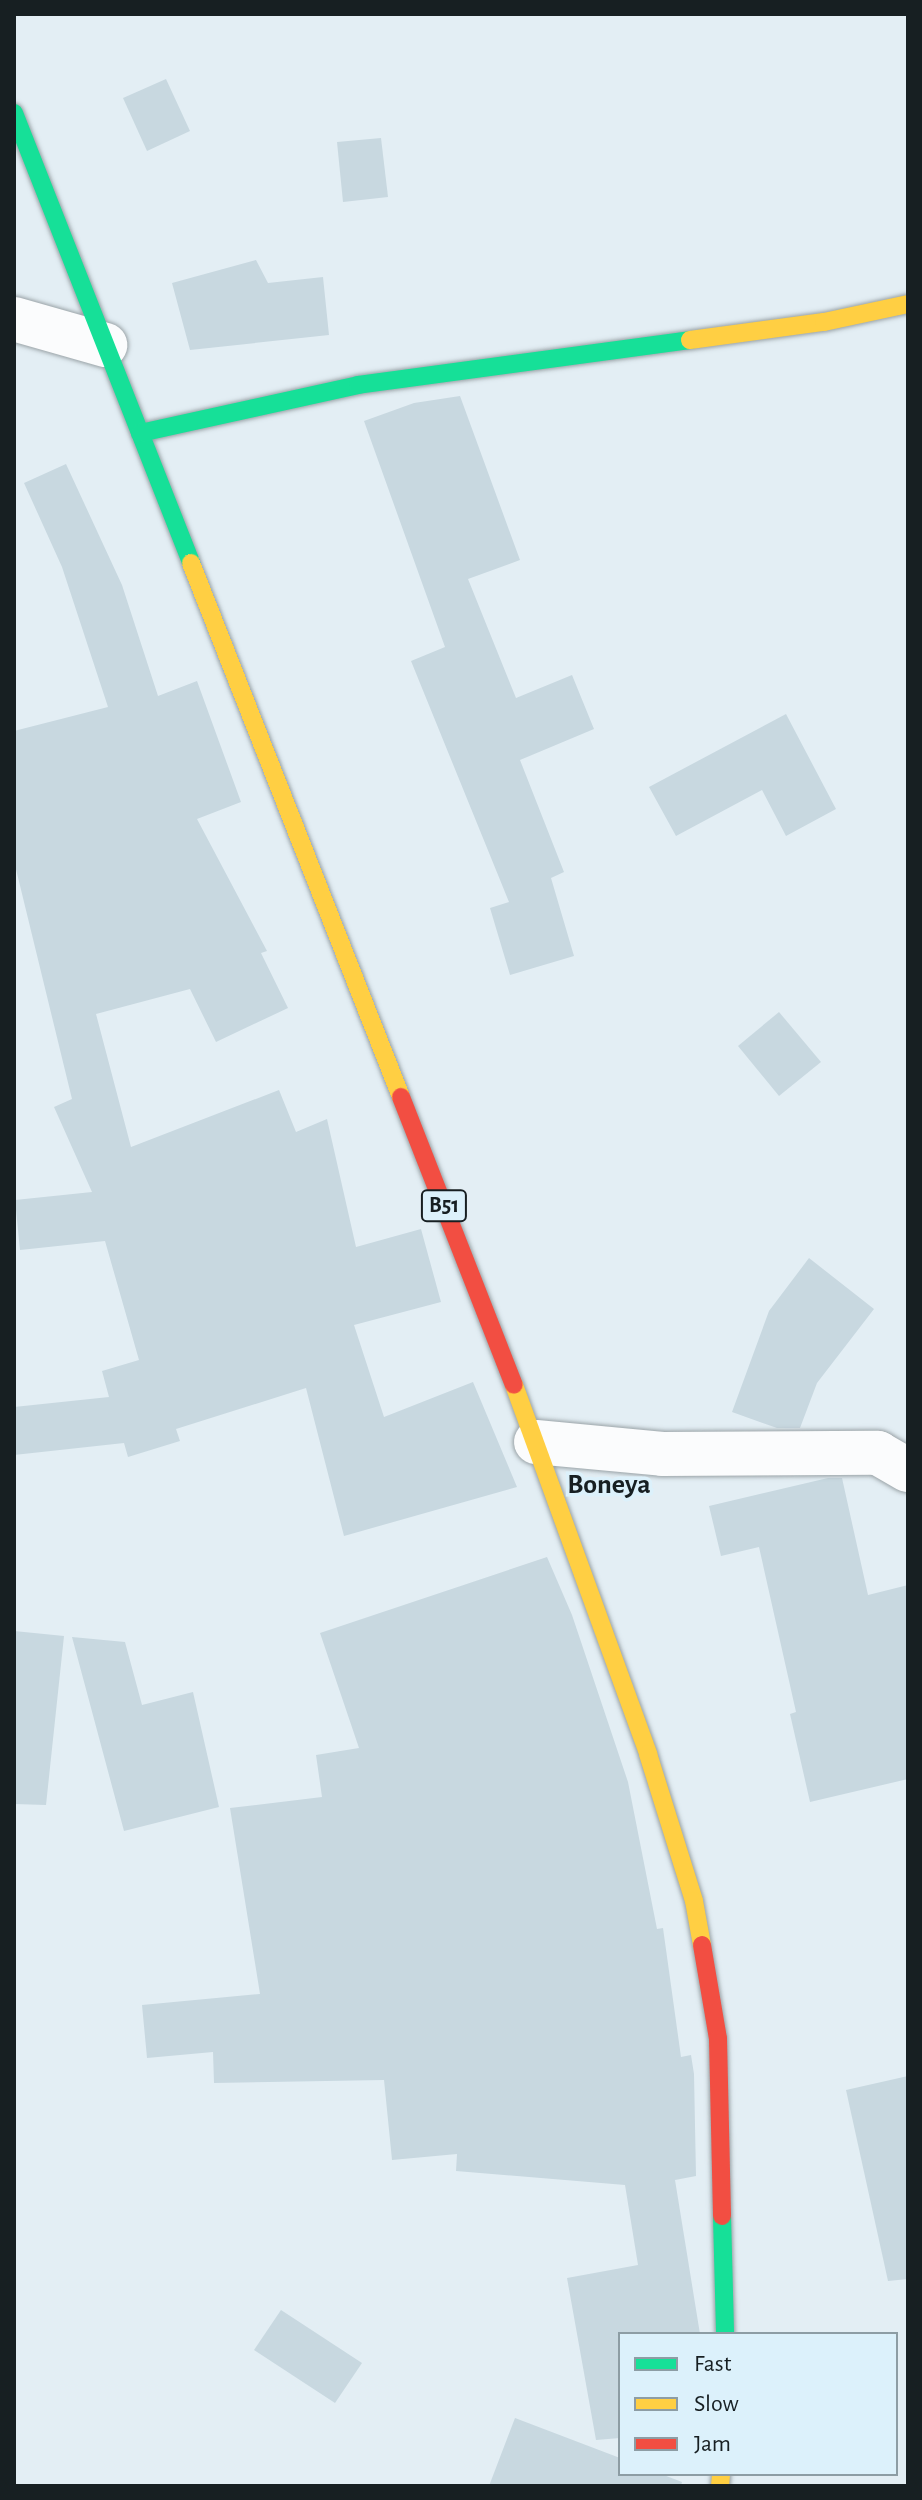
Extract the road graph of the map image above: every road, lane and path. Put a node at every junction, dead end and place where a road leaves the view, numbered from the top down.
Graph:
1 (14, 113) edge
2 (908, 304) edge
3 (14, 319) edge
4 (105, 345) junction
5 (140, 433) junction
6 (536, 1442) junction
7 (908, 1470) edge
8 (725, 2332) edge

1 - 4 main road, B51
2 - 5 main road
3 - 4 street
4 - 5 main road, B51
5 - 6 main road, B51
6 - 7 street
6 - 8 main road, B51

